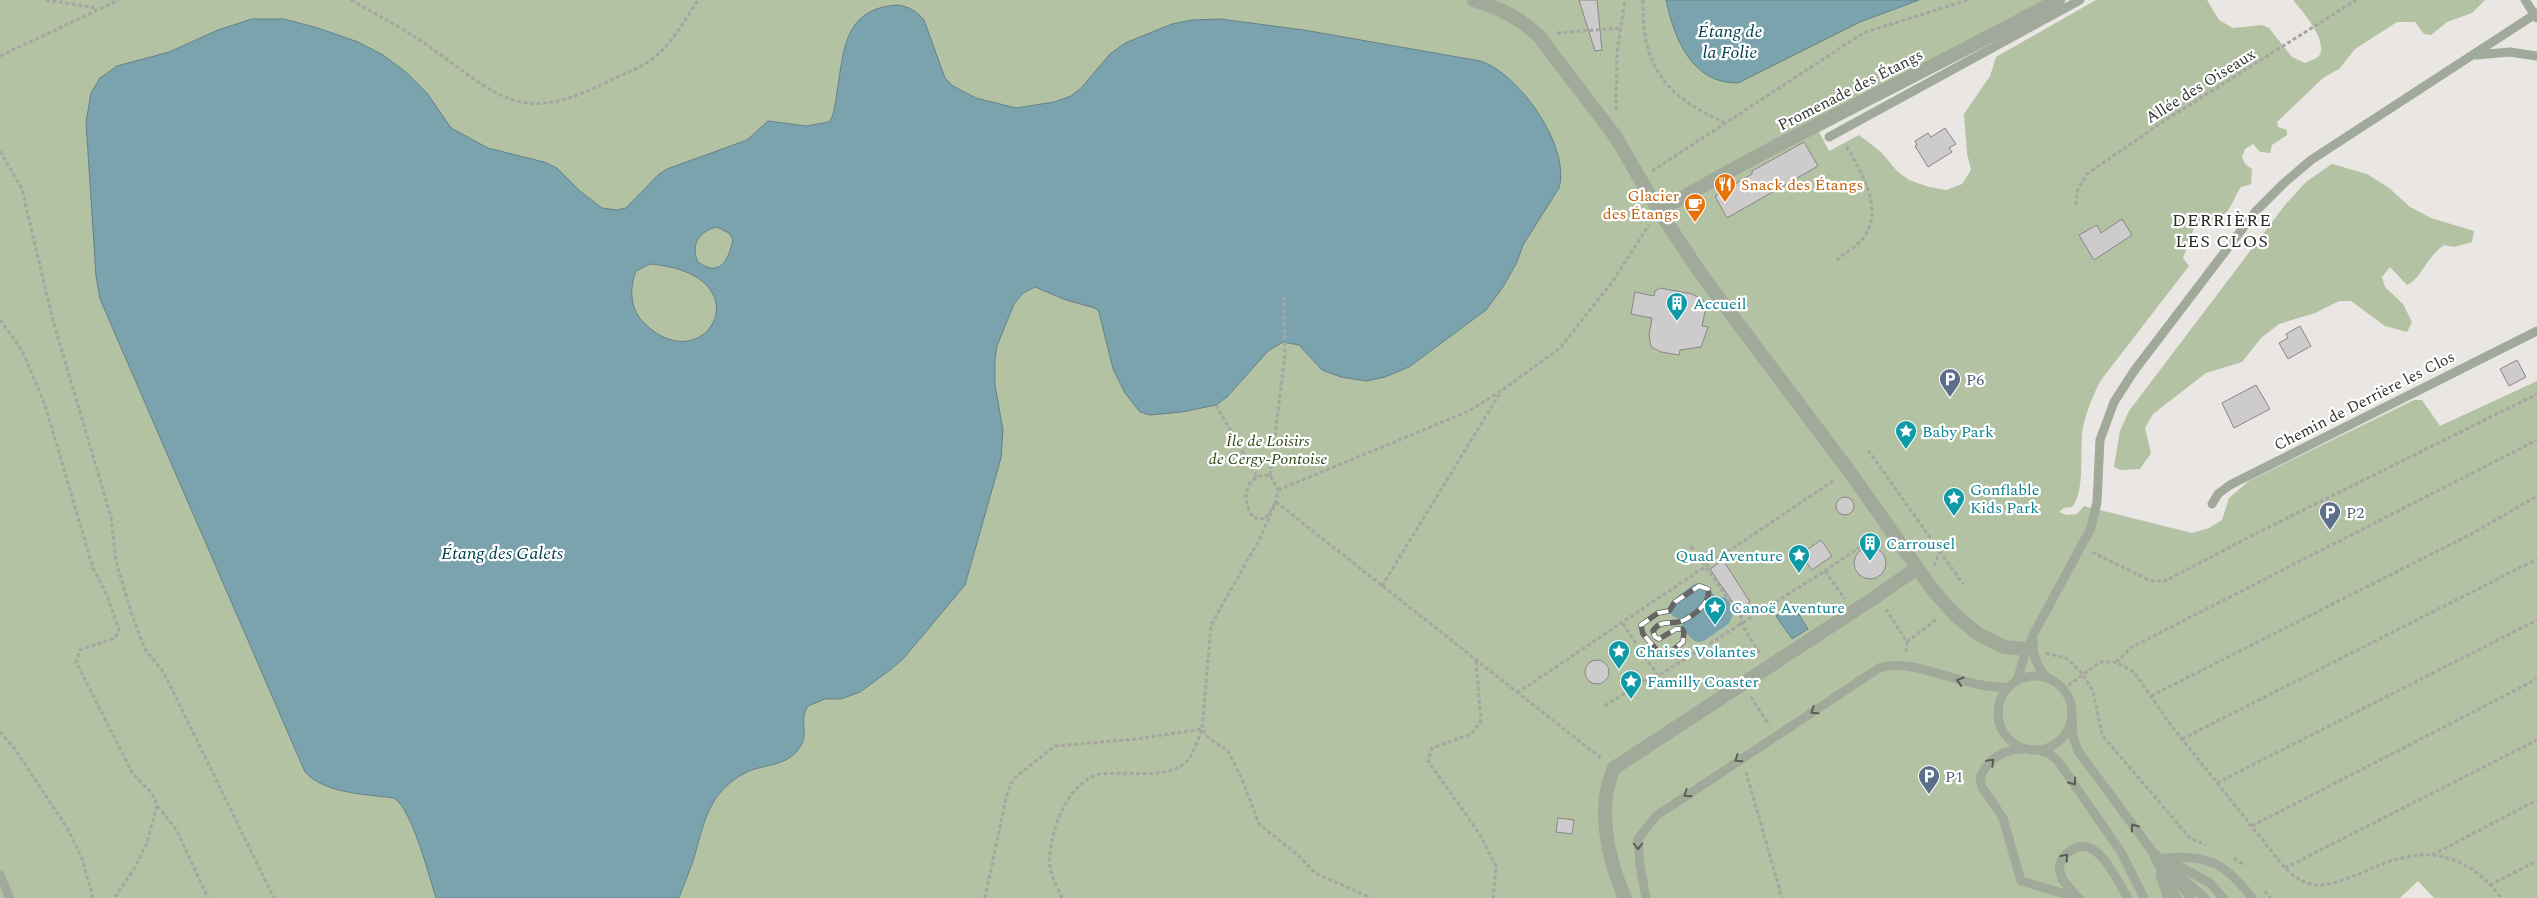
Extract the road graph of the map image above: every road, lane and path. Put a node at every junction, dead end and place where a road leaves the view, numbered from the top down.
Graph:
1 (46, 0) edge
2 (119, 0) edge
3 (352, 0) edge
4 (698, 0) edge
5 (1474, 0) edge
6 (1624, 0) edge
7 (1643, 0) edge
8 (1968, 0) edge
9 (2058, 0) edge
10 (2080, 0) edge
11 (2356, 0) edge
12 (2525, 0) edge
13 (98, 9) junction
14 (2536, 15) edge
15 (1621, 28) junction
16 (1538, 35) junction
17 (0, 56) edge
18 (2537, 56) edge
19 (2469, 58) junction
20 (1725, 123) junction
21 (1838, 132) junction
22 (1615, 136) junction
23 (1829, 138) dead end
24 (0, 151) edge
25 (1641, 179) junction
26 (2076, 204) dead end
27 (1659, 211) junction
28 (1839, 261) dead end
29 (1284, 297) dead end
30 (0, 320) edge
31 (2537, 331) edge
32 (1501, 392) junction
33 (2537, 394) edge
34 (1216, 404) dead end
35 (2537, 440) edge
36 (1868, 450) dead end
37 (1849, 471) junction
38 (1270, 475) junction
39 (1258, 477) junction
40 (1278, 490) junction
41 (2537, 496) edge
42 (1276, 502) junction
43 (2212, 504) dead end
44 (1889, 528) junction
45 (1691, 546) dead end
46 (2082, 547) junction
47 (2537, 559) edge
48 (1705, 567) junction
49 (1917, 568) junction
50 (1824, 571) junction
51 (1963, 584) dead end
52 (1382, 586) junction
53 (1950, 609) junction
54 (1854, 612) junction
55 (2537, 620) edge
56 (1742, 621) junction
57 (1623, 624) junction
58 (1907, 642) dead end
59 (2029, 649) junction
60 (1476, 661) junction
61 (2116, 662) junction
62 (1768, 666) junction
63 (2082, 673) junction
64 (1655, 674) junction
65 (2049, 679) junction
66 (2537, 679) edge
67 (2017, 681) junction
68 (2008, 687) junction
69 (2063, 689) junction
70 (1517, 693) junction
71 (1750, 696) dead end
72 (2151, 696) junction
73 (1605, 706) dead end
74 (2072, 714) junction
75 (1768, 723) dead end
76 (1202, 729) junction
77 (0, 732) edge
78 (2182, 739) junction
79 (2537, 740) edge
80 (2028, 749) junction
81 (2038, 750) junction
82 (1738, 760) junction
83 (1614, 768) junction
84 (2218, 783) junction
85 (2537, 800) edge
86 (157, 805) junction
87 (2252, 826) junction
88 (2207, 846) dead end
89 (2152, 851) junction
90 (2431, 855) junction
91 (2165, 858) junction
92 (2232, 858) dead end
93 (2537, 861) edge
94 (2285, 868) junction
95 (2247, 869) dead end
96 (0, 875) edge
97 (2259, 883) dead end
98 (2490, 885) junction
99 (10, 898) edge
100 (93, 898) edge
101 (114, 898) edge
102 (208, 898) edge
103 (274, 898) edge
104 (985, 898) edge
105 (1062, 898) edge
106 (1372, 898) edge
107 (1493, 898) edge
108 (1625, 898) edge
109 (1646, 898) edge
110 (1782, 898) edge
111 (2078, 898) edge
112 (2128, 898) edge
113 (2144, 898) edge
114 (2168, 898) edge
115 (2177, 898) edge
116 (2191, 898) edge
117 (2205, 898) edge
118 (2222, 898) edge
119 (2252, 898) edge
120 (2270, 898) edge
121 (2501, 898) edge

1 - 13 path
2 - 13 path
3 - 4 path
5 - 16 street
6 - 15 path
7 - 20 path
8 - 20 path
9 - 27 street, Promenade des Étangs
10 - 21 lane, Promenade des Étangs
11 - 26 path, Allée des Oiseaux
12 - 14 lane
13 - 17 path
14 - 19 lane
15 - 16 path
15 - 22 path
16 - 22 street
18 - 19 lane
19 - 46 lane
20 - 25 path
21 - 23 lane, Promenade des Étangs
21 - 28 path
22 - 25 street
24 - 103 path
25 - 27 street
27 - 32 path
27 - 37 street
29 - 38 path
30 - 86 path
31 - 43 lane, Chemin de Derrière les Clos
32 - 40 path
32 - 52 path
33 - 46 path
34 - 39 path
35 - 61 path
36 - 51 path
37 - 44 street
37 - 48 path
38 - 39 path
38 - 40 path
39 - 42 path
40 - 42 path
41 - 72 path
42 - 52 path
42 - 76 path
44 - 49 street
44 - 50 path
45 - 48 path
46 - 59 lane
47 - 78 path
48 - 56 path
48 - 57 path
49 - 53 street
49 - 54 street
50 - 54 path
50 - 56 path
52 - 60 path
53 - 58 path
53 - 59 street
54 - 62 street
55 - 84 path
56 - 62 path
56 - 64 path
57 - 64 path
57 - 70 path
59 - 63 path
59 - 65 lane
59 - 67 lane
60 - 70 path
60 - 107 path
61 - 63 path
61 - 72 path
62 - 83 street
63 - 69 path
63 - 88 path
64 - 73 path
65 - 67 lane
65 - 69 lane
66 - 87 path
67 - 68 lane
68 - 80 lane
68 -> 82 lane
69 - 74 lane
70 - 83 path
71 - 75 path
72 - 78 path
74 - 81 lane
89 -> 74 lane
76 - 104 path
76 - 105 path
76 - 106 path
77 - 100 path
78 - 84 path
79 - 94 path
80 - 81 lane
111 -> 80 lane
81 -> 113 lane
82 -> 109 lane
82 - 110 path
83 - 108 street
84 - 87 path
85 - 90 path
86 - 101 path
86 - 102 path
87 - 94 path
89 - 91 lane
89 - 114 lane
89 - 115 lane
89 - 116 lane
89 - 117 lane
90 - 94 path
90 - 98 path
91 - 118 lane
91 - 119 lane
92 - 95 path
93 - 98 path
96 - 99 lane
97 - 120 path
98 - 121 path
111 -> 112 lane

